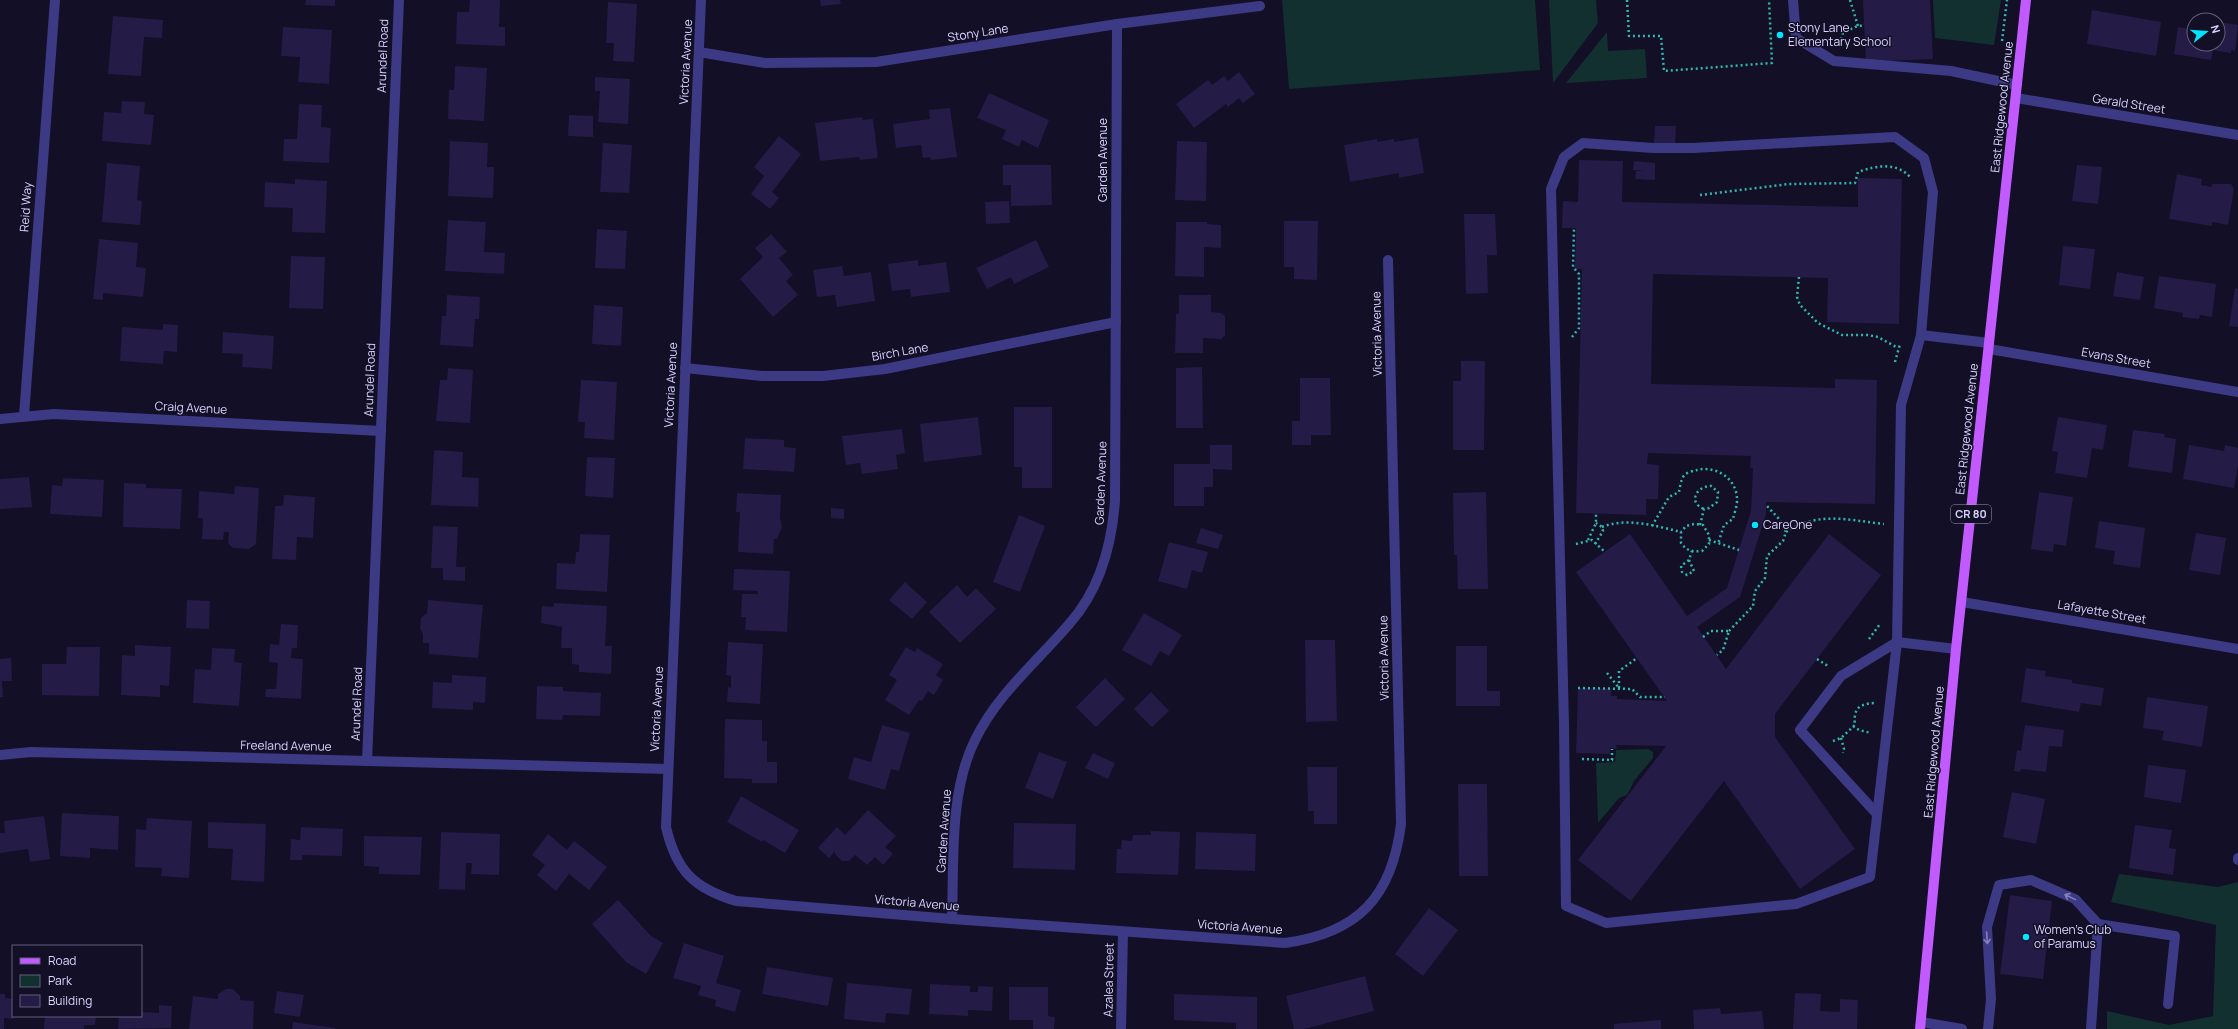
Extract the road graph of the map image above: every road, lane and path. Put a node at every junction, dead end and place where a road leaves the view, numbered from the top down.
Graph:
1 (55, 0) edge
2 (399, 0) edge
3 (702, 0) edge
4 (1627, 0) edge
5 (1769, 0) edge
6 (1793, 0) edge
7 (1850, 0) edge
8 (2008, 0) edge
9 (2026, 0) edge
10 (1260, 6) dead end
11 (1117, 24) junction
12 (1864, 25) dead end
13 (1858, 26) junction
14 (2002, 41) dead end
15 (1838, 47) dead end
16 (699, 52) junction
17 (2017, 85) junction
18 (2016, 98) junction
19 (2238, 135) edge
20 (1912, 180) dead end
21 (1700, 195) dead end
22 (1388, 260) dead end
23 (1799, 277) dead end
24 (1116, 322) junction
25 (1921, 335) junction
26 (1902, 342) dead end
27 (1989, 346) junction
28 (1898, 348) junction
29 (1895, 367) dead end
30 (685, 368) junction
31 (2238, 392) edge
32 (24, 416) junction
33 (0, 419) edge
34 (381, 431) junction
35 (1766, 506) dead end
36 (1704, 509) junction
37 (1596, 514) dead end
38 (1596, 523) junction
39 (1700, 525) junction
40 (1891, 525) dead end
41 (1652, 526) junction
42 (1602, 527) junction
43 (1681, 532) junction
44 (1786, 532) junction
45 (1709, 540) junction
46 (1588, 541) junction
47 (1595, 544) junction
48 (1718, 544) junction
49 (1574, 545) dead end
50 (1739, 550) dead end
51 (1692, 551) junction
52 (1604, 552) dead end
53 (1689, 560) junction
54 (1962, 602) junction
55 (1882, 620) dead end
56 (1729, 631) junction
57 (1703, 637) dead end
58 (1897, 642) junction
59 (1865, 644) dead end
60 (2238, 649) edge
61 (1956, 650) junction
62 (1717, 655) dead end
63 (1637, 658) dead end
64 (1818, 659) dead end
65 (1829, 667) dead end
66 (1608, 672) dead end
67 (1576, 688) dead end
68 (1619, 689) junction
69 (1665, 697) dead end
70 (1879, 702) dead end
71 (1853, 726) junction
72 (1875, 733) dead end
73 (1841, 738) junction
74 (1829, 741) dead end
75 (1612, 749) dead end
76 (0, 755) edge
77 (1842, 756) dead end
78 (1582, 760) dead end
79 (367, 761) junction
80 (668, 769) junction
81 (1877, 814) junction
82 (952, 919) junction
83 (2098, 924) junction
84 (1123, 932) junction
85 (2168, 1004) dead end
86 (1921, 1026) edge
87 (1121, 1029) edge
88 (1962, 1029) edge
89 (1988, 1029) edge
90 (2091, 1029) edge

1 - 32 street, Reid Way
2 - 34 street, Arundel Road
3 - 16 street, Victoria Avenue
4 - 5 path
6 - 17 street
7 - 13 path
8 - 14 path
9 - 17 main road, East Ridgewood Avenue / CR 80
10 - 11 street, Stony Lane
11 - 16 street, Stony Lane
11 - 24 street, Garden Avenue
12 - 13 path
13 - 15 path
16 - 30 street, Victoria Avenue
17 - 18 main road, East Ridgewood Avenue / CR 80
18 - 19 street, Gerald Street
18 - 27 main road, East Ridgewood Avenue / CR 80
20 - 21 path
22 - 84 street, Victoria Avenue
23 - 28 path
24 - 30 street, Birch Lane
24 - 82 street, Garden Avenue
25 - 27 street, Evans Street
25 - 58 street
25 - 81 street
26 - 28 path
27 - 31 street, Evans Street
27 - 54 main road, East Ridgewood Avenue / CR 80
28 - 29 path
30 - 80 street, Victoria Avenue
32 - 33 street, Craig Avenue
32 - 34 street, Craig Avenue
34 - 79 street, Arundel Road
35 - 44 path
36 - 36 path
36 - 39 path
37 - 38 path
38 - 42 path
38 - 46 path
39 - 43 path
39 - 45 path
40 - 44 path
41 - 42 path
41 - 43 path
41 - 48 path
42 - 47 path
43 - 51 path
44 - 56 path
45 - 48 path
45 - 51 path
46 - 47 path
46 - 49 path
47 - 52 path
48 - 50 path
51 - 53 path
53 - 53 path
54 - 60 street, Lafayette Street
54 - 61 main road, East Ridgewood Avenue / CR 80
55 - 59 path
56 - 57 path
56 - 62 path
58 - 61 street
58 - 81 street
58 - 81 street
61 - 86 main road, East Ridgewood Avenue / CR 80
63 - 68 path
64 - 65 path
66 - 68 path
67 - 68 path
68 - 69 path
70 - 71 path
71 - 72 path
71 - 73 path
73 - 74 path
73 - 77 path
75 - 78 path
76 - 79 street, Freeland Avenue
79 - 80 street, Freeland Avenue
80 - 82 street, Victoria Avenue
82 - 84 street, Victoria Avenue
83 - 85 street
83 -> 89 street
83 - 90 street
84 - 87 street, Azalea Street
86 - 88 street

